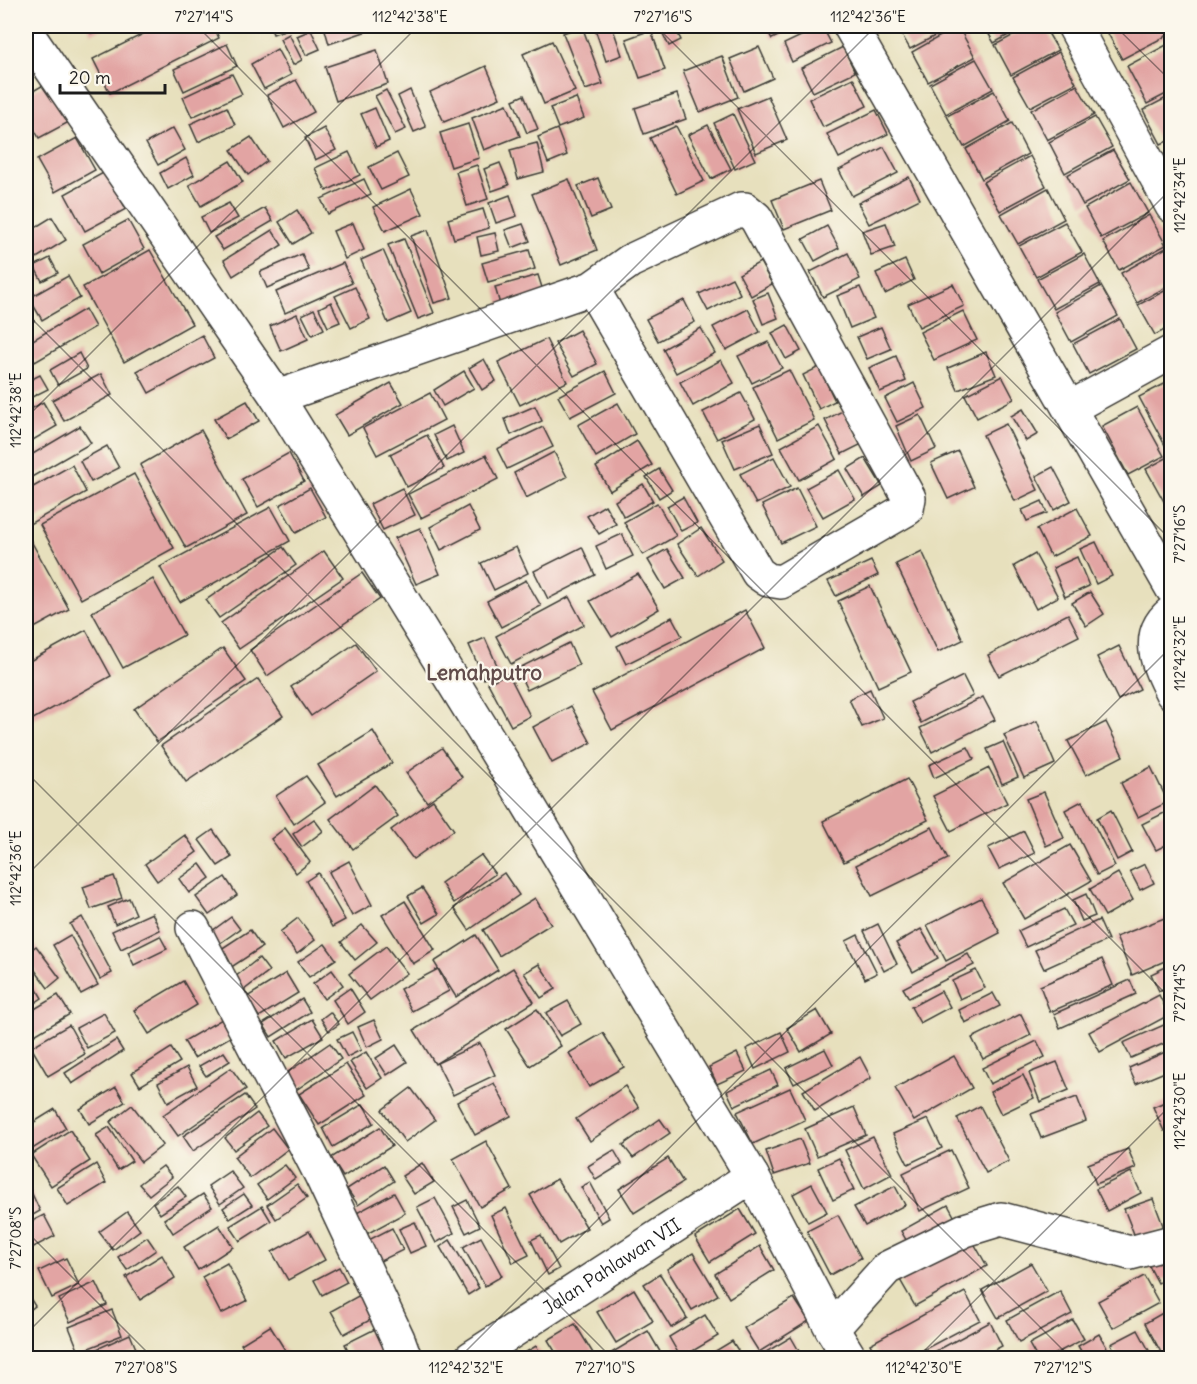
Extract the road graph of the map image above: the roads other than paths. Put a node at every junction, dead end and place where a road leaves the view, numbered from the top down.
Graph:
1 (850, 26) edge
2 (1074, 26) edge
3 (26, 32) edge
4 (1172, 206) edge
5 (592, 288) junction
6 (1172, 352) edge
7 (277, 397) junction
8 (1070, 408) junction
9 (1172, 588) edge
10 (1172, 612) edge
11 (1165, 661) edge
12 (1172, 693) edge
13 (193, 928) dead end
14 (752, 1176) junction
15 (1172, 1242) edge
16 (832, 1329) junction
17 (405, 1359) edge
18 (471, 1359) edge
19 (850, 1359) edge

1 - 8 street
2 - 4 street
3 - 7 street
5 - 5 street
5 - 7 street
6 - 8 street
7 - 14 street
8 - 9 street
10 - 11 street
11 - 12 street
13 - 17 street
14 - 16 street
14 - 18 street, Jalan Pahlawan VII
15 - 16 street
16 - 19 street

